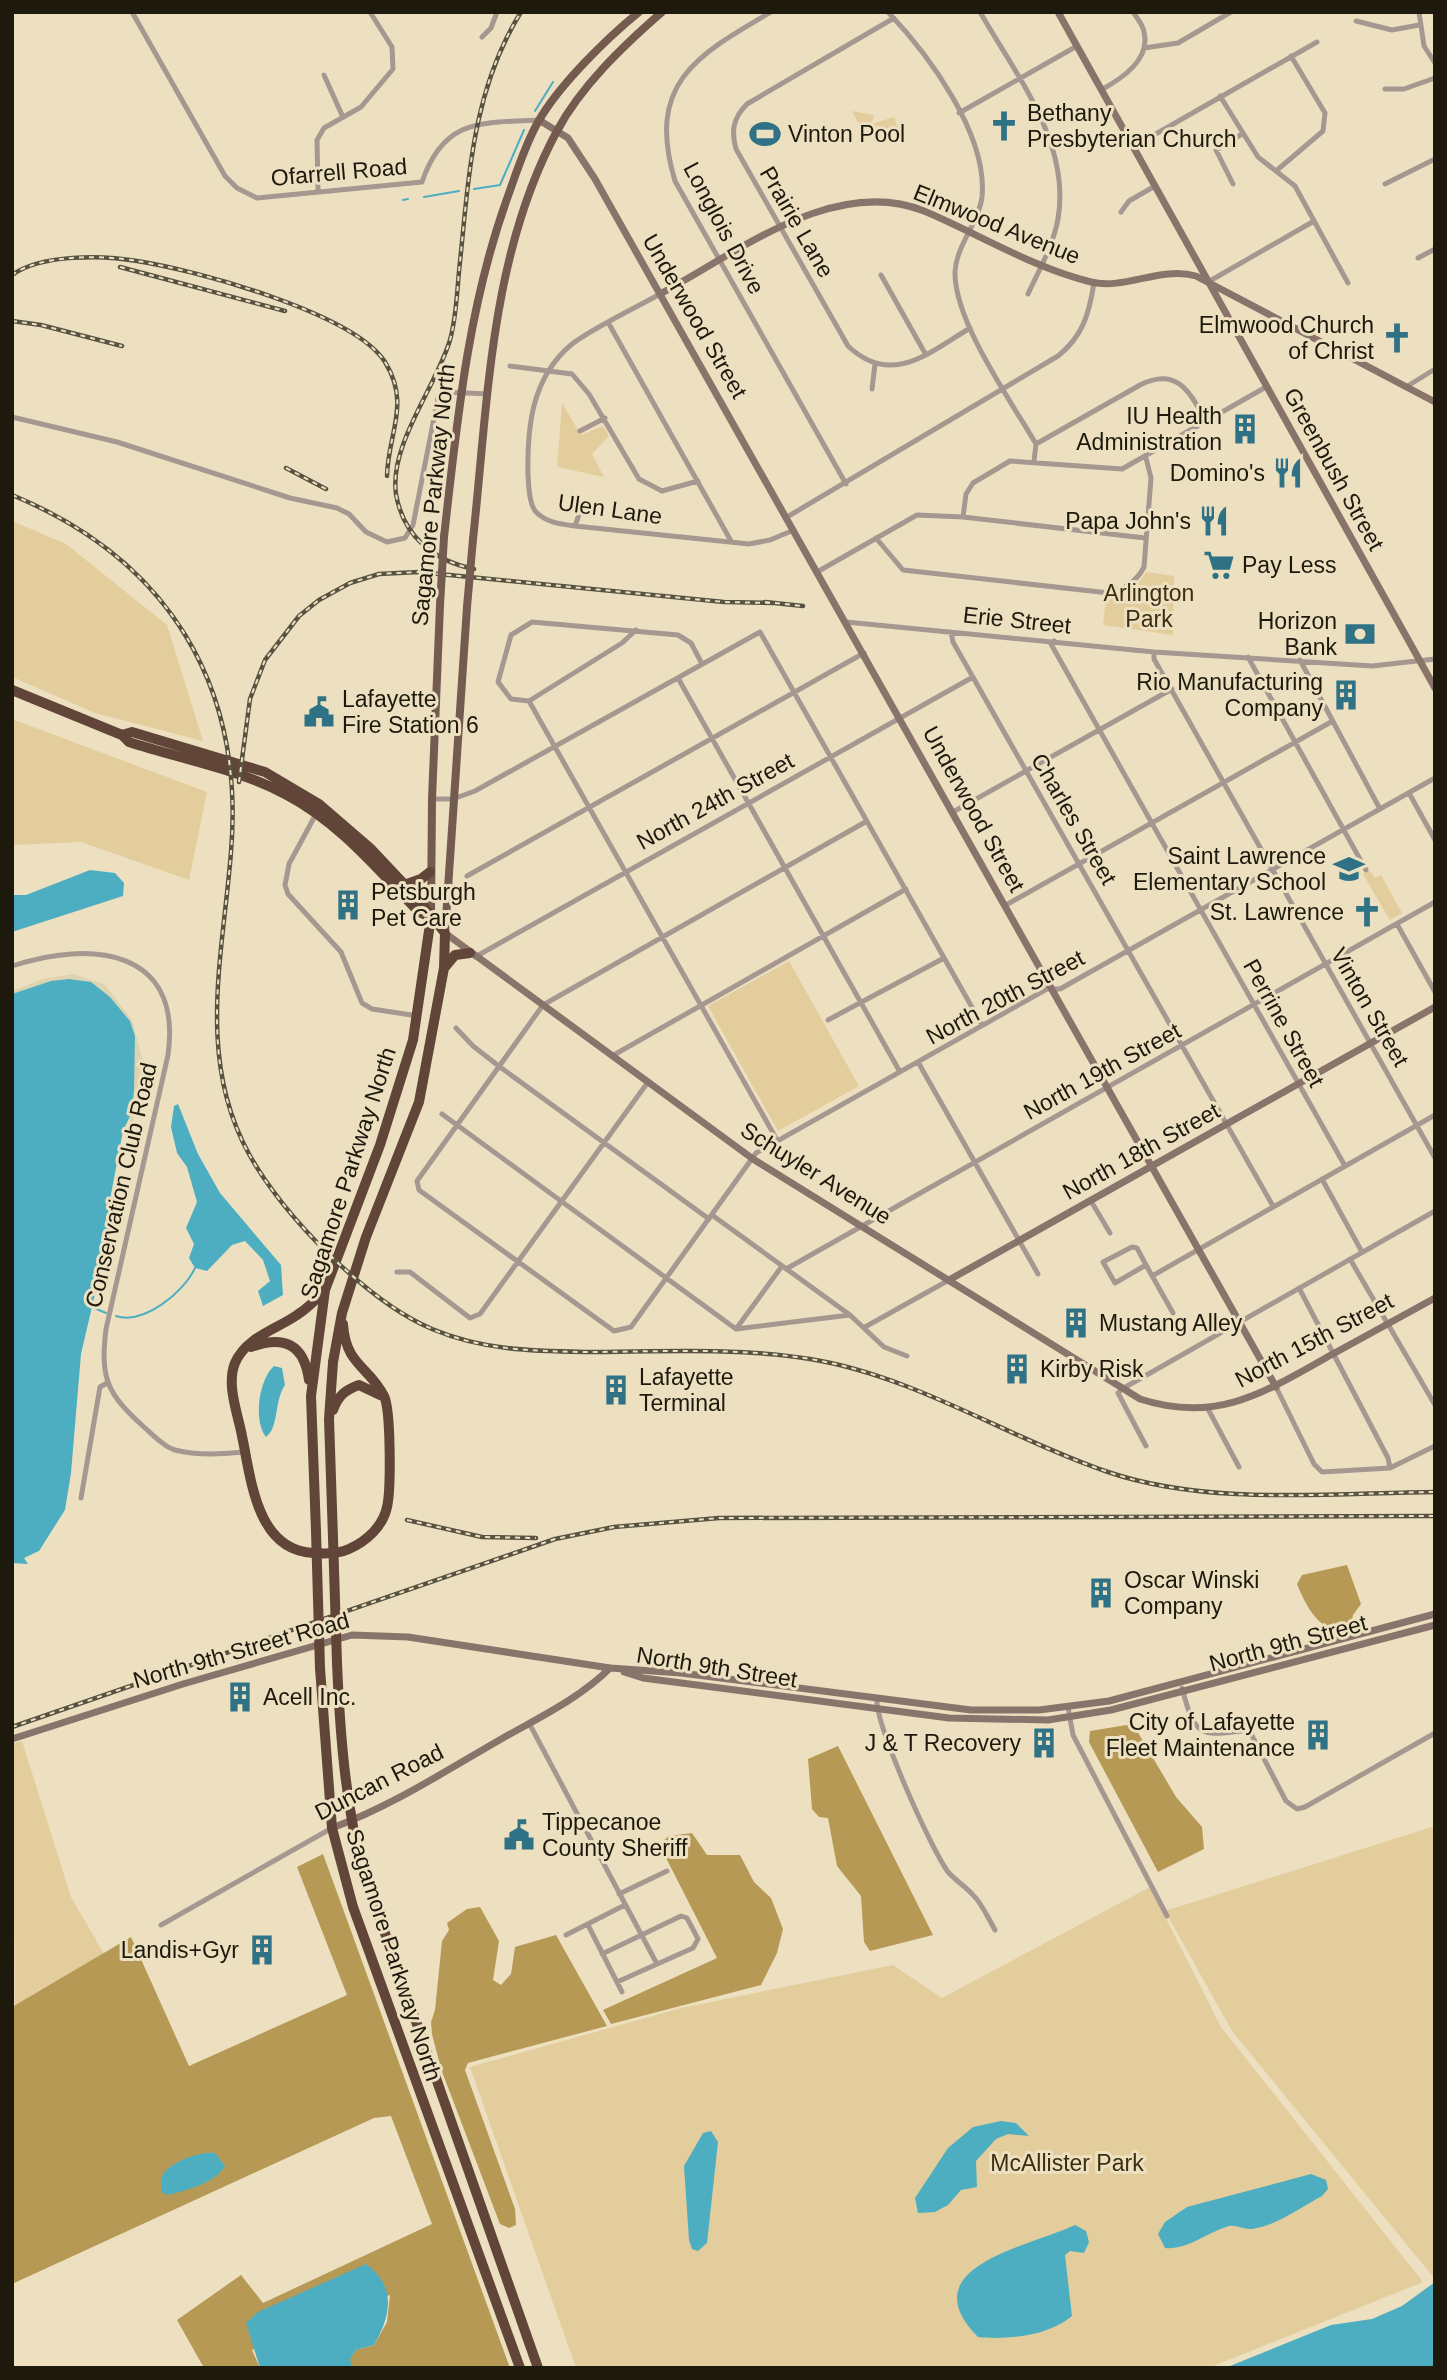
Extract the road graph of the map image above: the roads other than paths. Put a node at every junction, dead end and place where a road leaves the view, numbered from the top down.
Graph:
1 (132, 12) edge
2 (370, 12) edge
3 (497, 12) edge
4 (639, 12) edge
5 (662, 12) edge
6 (771, 12) edge
7 (888, 12) edge
8 (980, 12) edge
9 (1058, 12) edge
10 (1133, 12) edge
11 (1231, 12) edge
12 (1419, 12) edge
13 (894, 18) junction
14 (1356, 21) dead end
15 (1419, 25) junction
16 (482, 37) dead end
17 (1317, 43) dead end
18 (1077, 46) junction
19 (1144, 48) junction
20 (1291, 56) junction
21 (1435, 63) edge
22 (324, 75) dead end
23 (1435, 78) edge
24 (1018, 79) junction
25 (1385, 89) dead end
26 (1101, 90) junction
27 (1220, 96) junction
28 (959, 113) junction
29 (342, 115) junction
30 (539, 120) junction
31 (558, 130) junction
32 (1242, 134) junction
33 (1133, 147) junction
34 (1435, 159) edge
35 (1276, 171) junction
36 (1233, 184) dead end
37 (1385, 184) dead end
38 (1154, 186) junction
39 (318, 190) junction
40 (1121, 212) dead end
41 (1314, 221) junction
42 (780, 228) junction
43 (969, 231) junction
44 (1435, 249) edge
45 (1418, 258) dead end
46 (721, 261) junction
47 (1042, 264) junction
48 (881, 275) dead end
49 (1208, 282) junction
50 (1094, 283) junction
51 (1348, 284) dead end
52 (660, 294) junction
53 (1028, 294) dead end
54 (609, 324) junction
55 (970, 328) junction
56 (926, 355) junction
57 (875, 364) junction
58 (510, 366) dead end
59 (1435, 369) edge
60 (550, 371) junction
61 (1003, 387) junction
62 (1266, 387) junction
63 (1406, 387) junction
64 (872, 388) dead end
65 (461, 391) junction
66 (488, 394) junction
67 (1435, 402) edge
68 (12, 417) edge
69 (605, 418) junction
70 (1206, 421) junction
71 (580, 431) dead end
72 (1035, 444) junction
73 (1146, 458) junction
74 (1034, 461) junction
75 (698, 481) junction
76 (846, 484) junction
77 (583, 503) dead end
78 (787, 517) junction
79 (963, 517) junction
80 (575, 526) junction
81 (794, 530) junction
82 (876, 538) junction
83 (1145, 538) junction
84 (731, 541) junction
85 (817, 572) junction
86 (846, 622) junction
87 (636, 630) junction
88 (951, 632) junction
89 (1054, 641) junction
90 (1154, 652) junction
91 (864, 653) junction
92 (1248, 657) junction
93 (1419, 659) junction
94 (1435, 659) edge
95 (1300, 660) junction
96 (702, 664) junction
97 (677, 677) junction
98 (973, 677) junction
99 (1435, 688) edge
100 (1172, 689) junction
101 (12, 690) edge
102 (795, 694) junction
103 (529, 701) junction
104 (900, 718) junction
105 (1331, 722) junction
106 (1098, 730) junction
107 (122, 735) junction
108 (713, 739) junction
109 (1296, 742) junction
110 (554, 745) junction
111 (830, 757) junction
112 (1027, 771) junction
113 (1435, 778) edge
114 (1223, 781) junction
115 (1409, 793) junction
116 (432, 799) junction
117 (453, 799) junction
118 (748, 803) junction
119 (590, 808) junction
120 (1380, 808) junction
121 (953, 812) junction
122 (316, 813) junction
123 (867, 821) junction
124 (1150, 822) junction
125 (1343, 829) junction
126 (1435, 840) edge
127 (1080, 862) junction
128 (785, 867) junction
129 (1273, 869) junction
130 (1366, 870) dead end
131 (430, 872) junction
132 (626, 872) junction
133 (467, 876) dead end
134 (404, 885) junction
135 (906, 889) junction
136 (1435, 902) edge
137 (1006, 905) junction
138 (1200, 910) junction
139 (431, 917) junction
140 (1397, 925) junction
141 (445, 933) junction
142 (824, 936) junction
143 (664, 939) junction
144 (1128, 951) junction
145 (473, 955) junction
146 (944, 958) junction
147 (1326, 965) junction
148 (12, 966) edge
149 (444, 968) junction
150 (1054, 990) junction
151 (1435, 992) edge
152 (862, 1003) junction
153 (701, 1005) junction
154 (543, 1006) junction
155 (1254, 1006) junction
156 (1435, 1007) edge
157 (418, 1016) junction
158 (828, 1020) dead end
159 (982, 1025) junction
160 (456, 1028) dead end
161 (1371, 1042) junction
162 (1182, 1047) junction
163 (612, 1056) junction
164 (918, 1062) junction
165 (500, 1067) junction
166 (900, 1072) junction
167 (648, 1082) junction
168 (1298, 1085) junction
169 (1108, 1088) junction
170 (442, 1114) dead end
171 (1435, 1115) edge
172 (1226, 1125) junction
173 (458, 1126) junction
174 (1417, 1126) junction
175 (777, 1140) junction
176 (604, 1144) junction
177 (1435, 1158) edge
178 (753, 1159) junction
179 (975, 1163) junction
180 (1153, 1166) junction
181 (1345, 1166) junction
182 (1322, 1179) junction
183 (561, 1201) junction
184 (1091, 1201) junction
185 (1273, 1206) junction
186 (1435, 1211) edge
187 (711, 1217) junction
188 (862, 1226) junction
189 (1110, 1233) dead end
190 (1019, 1241) junction
191 (1199, 1249) junction
192 (1362, 1252) junction
193 (1350, 1259) junction
194 (518, 1262) junction
195 (1146, 1265) junction
196 (784, 1267) junction
197 (397, 1272) dead end
198 (1038, 1273) dead end
199 (1152, 1276) junction
200 (666, 1278) junction
201 (949, 1280) junction
202 (1298, 1289) junction
203 (325, 1290) junction
204 (1435, 1298) edge
205 (342, 1313) junction
206 (1173, 1313) dead end
207 (850, 1315) junction
208 (1240, 1322) junction
209 (1388, 1324) junction
210 (865, 1328) junction
211 (736, 1329) junction
212 (244, 1349) junction
213 (1333, 1354) junction
214 (907, 1356) dead end
215 (107, 1383) junction
216 (1276, 1387) junction
217 (1122, 1389) junction
218 (311, 1396) junction
219 (386, 1400) junction
220 (1435, 1405) edge
221 (1208, 1409) junction
222 (330, 1419) junction
223 (1146, 1446) dead end
224 (1435, 1447) edge
225 (246, 1452) junction
226 (1239, 1467) dead end
227 (1390, 1468) junction
228 (81, 1498) dead end
229 (1435, 1614) edge
230 (1435, 1625) edge
231 (610, 1668) junction
232 (1180, 1682) junction
233 (1183, 1691) junction
234 (877, 1698) junction
235 (1068, 1707) junction
236 (876, 1709) junction
237 (1069, 1718) junction
238 (529, 1723) junction
239 (1435, 1733) edge
240 (12, 1739) edge
241 (350, 1821) junction
242 (332, 1828) junction
243 (667, 1871) dead end
244 (619, 1894) junction
245 (625, 1905) junction
246 (1167, 1916) dead end
247 (161, 1925) dead end
248 (588, 1925) junction
249 (995, 1930) dead end
250 (566, 1935) dead end
251 (642, 1935) junction
252 (602, 1954) junction
253 (657, 1964) junction
254 (617, 1982) junction
255 (622, 1992) dead end
256 (520, 2368) edge
257 (538, 2368) edge

1 - 39 street, Ofarrell Road
2 - 29 street
3 - 16 street
4 - 30 main road, Sagamore Parkway North
5 - 31 main road, Sagamore Parkway North
6 - 46 street, Longlois Drive
7 - 13 street
8 - 24 street
9 - 18 main road, Greenbush Street
10 - 19 street
11 - 19 street
12 - 15 street
13 - 28 street
13 - 42 street, Prairie Lane
14 - 15 street
15 - 21 street
17 - 20 street
18 - 24 street
18 - 26 main road, Greenbush Street
19 - 26 street
20 - 27 street
20 - 35 street
22 - 29 street
23 - 25 street
24 - 28 street
24 - 47 street
26 - 33 main road, Greenbush Street
27 - 32 street
27 - 33 street
28 - 43 street
29 - 39 street
30 - 31 main road, Underwood Street
30 - 39 street, Ofarrell Road
30 - 65 main road, Sagamore Parkway North
31 - 52 main road, Underwood Street
31 - 66 main road, Sagamore Parkway North
32 - 35 street
32 - 36 street
33 - 38 main road, Greenbush Street
34 - 37 street
35 - 41 street
38 - 40 street
38 - 49 main road, Greenbush Street
41 - 49 street
41 - 51 street
42 - 43 main road, Elmwood Avenue
42 - 46 main road, Elmwood Avenue
42 - 57 street, Prairie Lane
43 - 47 main road, Elmwood Avenue
43 - 55 street
44 - 45 street
46 - 52 main road, Elmwood Avenue
46 - 76 street, Longlois Drive
47 - 50 main road, Elmwood Avenue
47 - 53 street
48 - 56 street
49 - 50 main road, Elmwood Avenue
49 - 62 main road, Greenbush Street
49 - 63 main road, Elmwood Avenue
50 - 61 street
52 - 54 street, Ulen Lane
52 - 78 main road, Underwood Street
54 - 60 street, Ulen Lane
54 - 75 street
55 - 56 street
55 - 61 street
56 - 57 street
57 - 64 street
58 - 60 street
59 - 63 street
60 - 69 street
60 - 80 street, Ulen Lane
61 - 72 street
61 - 76 street
62 - 70 street
62 - 93 main road, Greenbush Street
63 - 67 main road, Elmwood Avenue
65 - 66 street
65 - 68 street
65 - 116 main road, Sagamore Parkway North, bridge
66 - 117 main road, Sagamore Parkway North, bridge
69 - 71 street
69 - 75 street
70 - 72 street
70 - 73 street
72 - 74 street
73 - 74 street
73 - 83 street
74 - 79 street
75 - 84 street
76 - 78 street
77 - 80 street
78 - 81 main road, Underwood Street
79 - 82 street
79 - 83 street
80 - 84 street, Ulen Lane
81 - 84 street, Ulen Lane
81 - 85 main road, Underwood Street
82 - 83 street
82 - 85 street
85 - 86 main road, Underwood Street
86 - 88 street, Erie Street
86 - 91 main road, Underwood Street
87 - 96 street
87 - 103 street
87 - 103 street
88 - 89 street, Erie Street
88 - 98 street, Charles Street
89 - 90 street, Erie Street
89 - 106 street, Perrine Street
90 - 92 street, Erie Street
90 - 100 street, Vinton Street
91 - 102 street
91 - 104 main road, Underwood Street
92 - 95 street, Erie Street
92 - 109 street
93 - 94 street, Erie Street
93 - 95 street, Erie Street
93 - 99 main road, Greenbush Street
95 - 105 street
96 - 97 street
96 - 102 street
97 - 108 street
97 - 110 street
98 - 104 street, North 24th Street
98 - 112 street, Charles Street
100 - 106 street
100 - 114 street, Vinton Street
101 - 107 highway, Schuyler Avenue
102 - 108 street
102 - 111 street
103 - 110 street
104 - 111 street, North 24th Street
104 - 121 main road, Underwood Street
105 - 109 street
105 - 120 street
106 - 112 street
106 - 124 street, Perrine Street
107 - 122 highway, Schuyler Avenue
107 - 134 highway, Schuyler Avenue
108 - 118 street
108 - 119 street
109 - 114 street
109 - 125 street
110 - 117 street
110 - 119 street
111 - 118 street, North 24th Street
111 - 123 street
112 - 121 street
112 - 127 street, Charles Street
113 - 115 street, North 20th Street
114 - 124 street
114 - 129 street, Vinton Street
115 - 120 street, North 20th Street
115 - 126 street
116 - 117 street
116 - 131 main road, Sagamore Parkway North
117 - 141 main road, Sagamore Parkway North
118 - 128 street
118 - 132 street, North 24th Street
119 - 132 street
119 - 133 street
120 - 125 street, North 20th Street
121 - 137 main road, Underwood Street
122 - 139 highway, Schuyler Avenue
122 - 157 street
123 - 128 street
123 - 135 street
124 - 127 street
124 - 138 street, Perrine Street
125 - 129 street, North 20th Street
125 - 130 street
127 - 137 street
127 - 144 street, Charles Street
128 - 142 street
128 - 143 street
129 - 138 street, North 20th Street
129 - 147 street, Vinton Street
131 - 134 highway
131 - 139 main road, Sagamore Parkway North
132 - 143 street
132 - 145 street, North 24th Street
134 - 139 highway, Schuyler Avenue
135 - 142 street
135 - 146 street
136 - 140 street, North 19th Street
137 - 150 main road, Underwood Street
138 - 144 street, North 20th Street
138 - 155 street, Perrine Street
139 - 141 highway, Schuyler Avenue
139 - 157 highway, Sagamore Parkway North
140 - 147 street, North 19th Street
140 - 151 street
141 - 145 main road, Schuyler Avenue
141 - 149 highway, Sagamore Parkway North
142 - 152 street
142 - 153 street
143 - 153 street
143 - 154 street
144 - 150 street, North 20th Street
144 - 162 street, Charles Street
145 - 149 highway
145 - 154 main road, Schuyler Avenue
146 - 152 street
146 - 159 street
147 - 155 street, North 19th Street
147 - 161 street, Vinton Street
148 - 215 street, Conservation Club Road
149 - 205 highway, Sagamore Parkway North
150 - 159 street, North 20th Street
150 - 169 main road, Underwood Street
152 - 158 street
152 - 166 street
153 - 163 street
153 - 175 street
154 - 163 main road, Schuyler Avenue
154 - 165 street
155 - 162 street, North 19th Street
155 - 168 street, Perrine Street
156 - 161 main road, North 18th Street
157 - 203 highway, Sagamore Parkway North
159 - 164 street, North 20th Street
160 - 165 street
161 - 168 main road, North 18th Street
161 - 174 street, Vinton Street
162 - 169 street, North 19th Street
162 - 172 street, Charles Street
163 - 167 main road, Schuyler Avenue
164 - 166 street, North 20th Street
164 - 179 street
165 - 173 street
165 - 176 street
166 - 175 street, North 20th Street
167 - 176 street
167 - 178 main road, Schuyler Avenue
168 - 172 main road, North 18th Street
168 - 181 street, Perrine Street
169 - 179 street, North 19th Street
169 - 180 main road, Underwood Street
170 - 173 street
171 - 174 street
172 - 180 main road, North 18th Street
172 - 185 street, Charles Street
173 - 183 street
173 - 194 street
174 - 177 street, Vinton Street
174 - 181 street
175 - 178 street, North 20th Street
176 - 183 street
176 - 187 street
178 - 187 street, North 20th Street
178 - 188 main road, Schuyler Avenue
179 - 188 street, North 19th Street
179 - 190 street
180 - 184 main road, North 18th Street
180 - 191 main road, Underwood Street
181 - 182 street
182 - 185 street
182 - 192 street
183 - 194 street
183 - 200 street
184 - 189 street
184 - 190 main road, North 18th Street
185 - 191 street
186 - 192 street
187 - 196 street
187 - 200 street, North 20th Street
188 - 196 street, North 19th Street
188 - 201 main road, Schuyler Avenue
190 - 198 street
190 - 201 main road, North 18th Street
191 - 199 street
191 - 208 main road, Underwood Street
192 - 193 street
193 - 202 street
193 - 209 street
194 - 197 street
194 - 200 street, North 20th Street
195 - 195 street
195 - 199 street
196 - 207 street
196 - 211 street, North 19th Street
199 - 206 street
200 - 211 street
201 - 210 street, North 18th Street
201 - 217 main road, Schuyler Avenue
202 - 208 street
202 - 213 street
203 - 212 highway
203 - 218 highway, Sagamore Parkway North
204 - 209 main road, North 15th Street
205 - 219 highway
205 - 222 highway, Sagamore Parkway North
207 - 210 street
207 - 211 street
208 - 216 main road, Underwood Street
208 - 217 street
209 - 213 main road, North 15th Street
209 - 220 street
210 - 214 street
212 - 218 highway
212 - 225 highway
213 - 216 main road, North 15th Street
213 - 227 street
215 - 225 street, Conservation Club Road
215 - 228 street
216 - 221 main road, North 15th Street
216 - 227 street, Underwood Street
217 - 221 main road, Schuyler Avenue
217 - 223 street
218 - 242 highway, Sagamore Parkway North, bridge
219 - 222 highway
219 - 225 highway
221 - 226 street
222 - 241 highway, Sagamore Parkway North, bridge
224 - 227 street
229 - 232 main road, North 9th Street
230 - 233 main road, North 9th Street
231 - 234 main road, North 9th Street
231 - 236 main road, North 9th Street
231 - 238 main road, Duncan Road
231 - 240 main road, North 9th Street Road
232 - 233 street
232 - 235 main road, North 9th Street
233 - 237 main road, North 9th Street
233 - 239 street
234 - 235 main road, North 9th Street
234 - 236 street
235 - 237 street
236 - 237 main road, North 9th Street
236 - 249 street
237 - 246 street
238 - 241 main road, Duncan Road
238 - 244 street
241 - 242 main road, Duncan Road
241 - 257 highway, Sagamore Parkway North
242 - 247 street, Duncan Road
242 - 256 highway, Sagamore Parkway North
243 - 244 street
244 - 245 street
245 - 248 street
245 - 251 street
248 - 250 street
248 - 252 street
251 - 252 street
251 - 253 street
251 - 253 street
252 - 254 street
253 - 254 street
254 - 255 street

